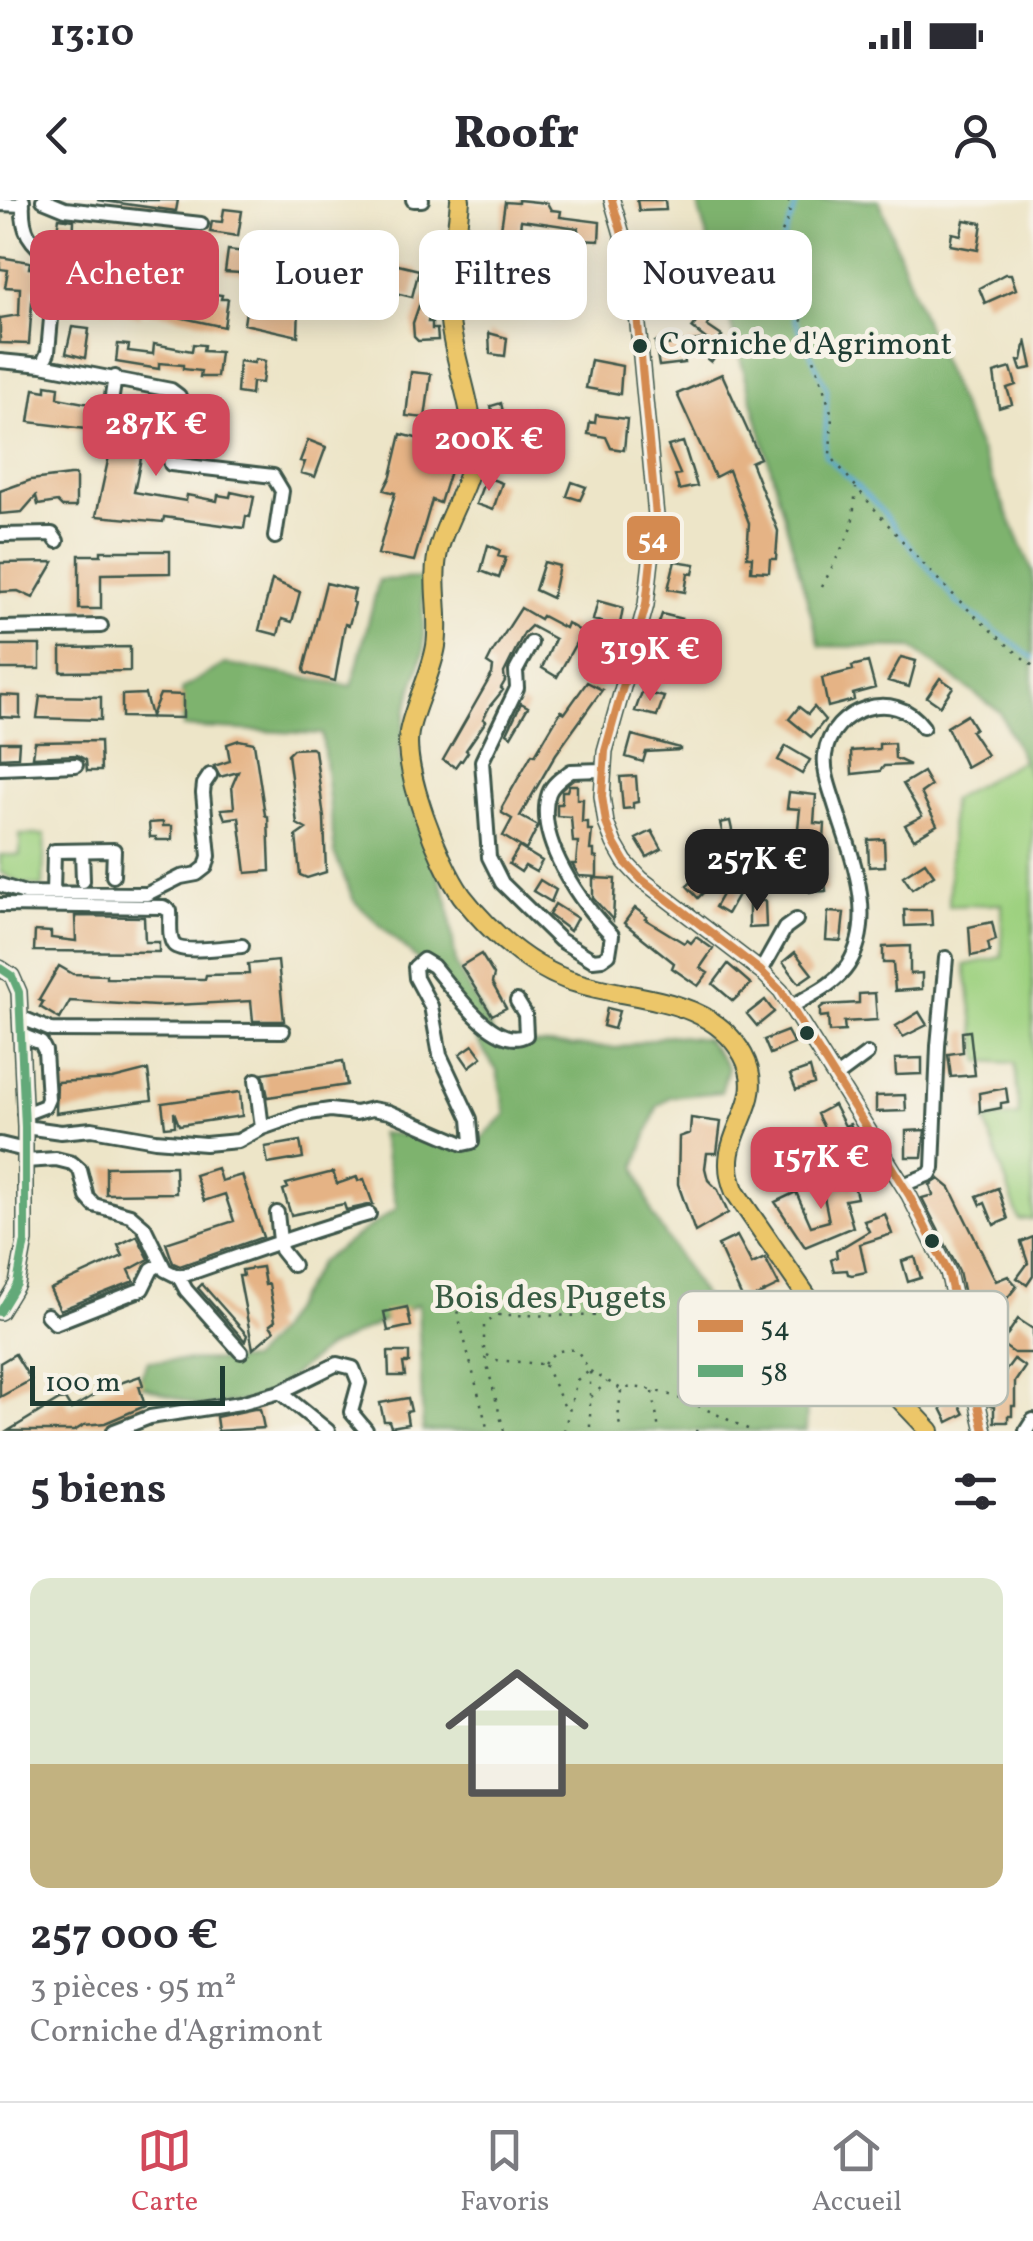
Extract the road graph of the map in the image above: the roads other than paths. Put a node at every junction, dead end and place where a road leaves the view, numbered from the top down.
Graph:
1 (43, 200) edge
2 (413, 200) edge
3 (422, 200) edge
4 (460, 200) edge
5 (612, 200) edge
6 (23, 203) edge
7 (0, 204) edge
8 (201, 224) dead end
9 (30, 239) edge
10 (51, 320) edge
11 (0, 361) edge
12 (42, 365) junction
13 (115, 377) junction
14 (104, 447) dead end
15 (0, 535) edge
16 (275, 537) dead end
17 (57, 540) dead end
18 (101, 626) dead end
19 (0, 628) edge
20 (531, 642) dead end
21 (923, 727) dead end
22 (76, 765) dead end
23 (0, 768) edge
24 (602, 770) junction
25 (210, 775) dead end
26 (82, 851) junction
27 (113, 876) dead end
28 (83, 882) dead end
29 (0, 885) edge
30 (53, 894) junction
31 (0, 905) edge
32 (796, 920) dead end
33 (242, 946) dead end
34 (946, 958) dead end
35 (0, 968) edge
36 (761, 971) junction
37 (516, 1002) dead end
38 (792, 1006) junction
39 (20, 1018) junction
40 (283, 1031) dead end
41 (21, 1036) junction
42 (866, 1054) dead end
43 (836, 1077) junction
44 (256, 1080) dead end
45 (24, 1120) junction
46 (262, 1128) junction
47 (0, 1144) edge
48 (25, 1156) junction
49 (904, 1186) junction
50 (277, 1213) dead end
51 (369, 1214) dead end
52 (280, 1241) junction
53 (161, 1264) junction
54 (293, 1265) dead end
55 (179, 1277) junction
56 (803, 1291) edge
57 (952, 1291) edge
58 (0, 1312) edge
59 (47, 1315) dead end
60 (241, 1352) dead end
61 (280, 1392) junction
62 (906, 1406) edge
63 (978, 1406) edge
64 (1033, 1420) edge
65 (366, 1430) edge
66 (114, 1431) edge
67 (328, 1431) edge
68 (930, 1431) edge
69 (984, 1431) edge
70 (1026, 1431) edge

1 - 8 street
2 - 3 street
4 - 56 main road
5 - 24 street
6 - 7 street
6 - 9 street
10 - 12 street
11 - 12 street
12 - 13 street
13 - 14 street
13 - 16 street
15 - 17 street
18 - 19 street
20 - 24 street
21 - 38 street
22 - 23 street
24 - 36 street
25 - 30 street
26 - 27 street
26 - 28 street
26 - 30 street
29 - 30 street
31 - 33 street
32 - 36 street
34 - 49 street
35 - 39 street
36 - 38 street
37 - 46 street
38 - 43 street
39 - 40 street
39 - 41 street
41 - 45 street
41 - 45 street
42 - 43 street
43 - 49 street
44 - 46 street
45 - 46 street
45 - 48 street
47 - 48 street
48 - 53 street
48 - 58 street
49 - 57 street
50 - 52 street
51 - 52 street
52 - 54 street
52 - 55 street
53 - 55 street
53 - 59 street
55 - 60 street
61 - 65 street
61 - 66 street
61 - 67 street
62 - 68 main road
63 - 69 street
64 - 70 street

